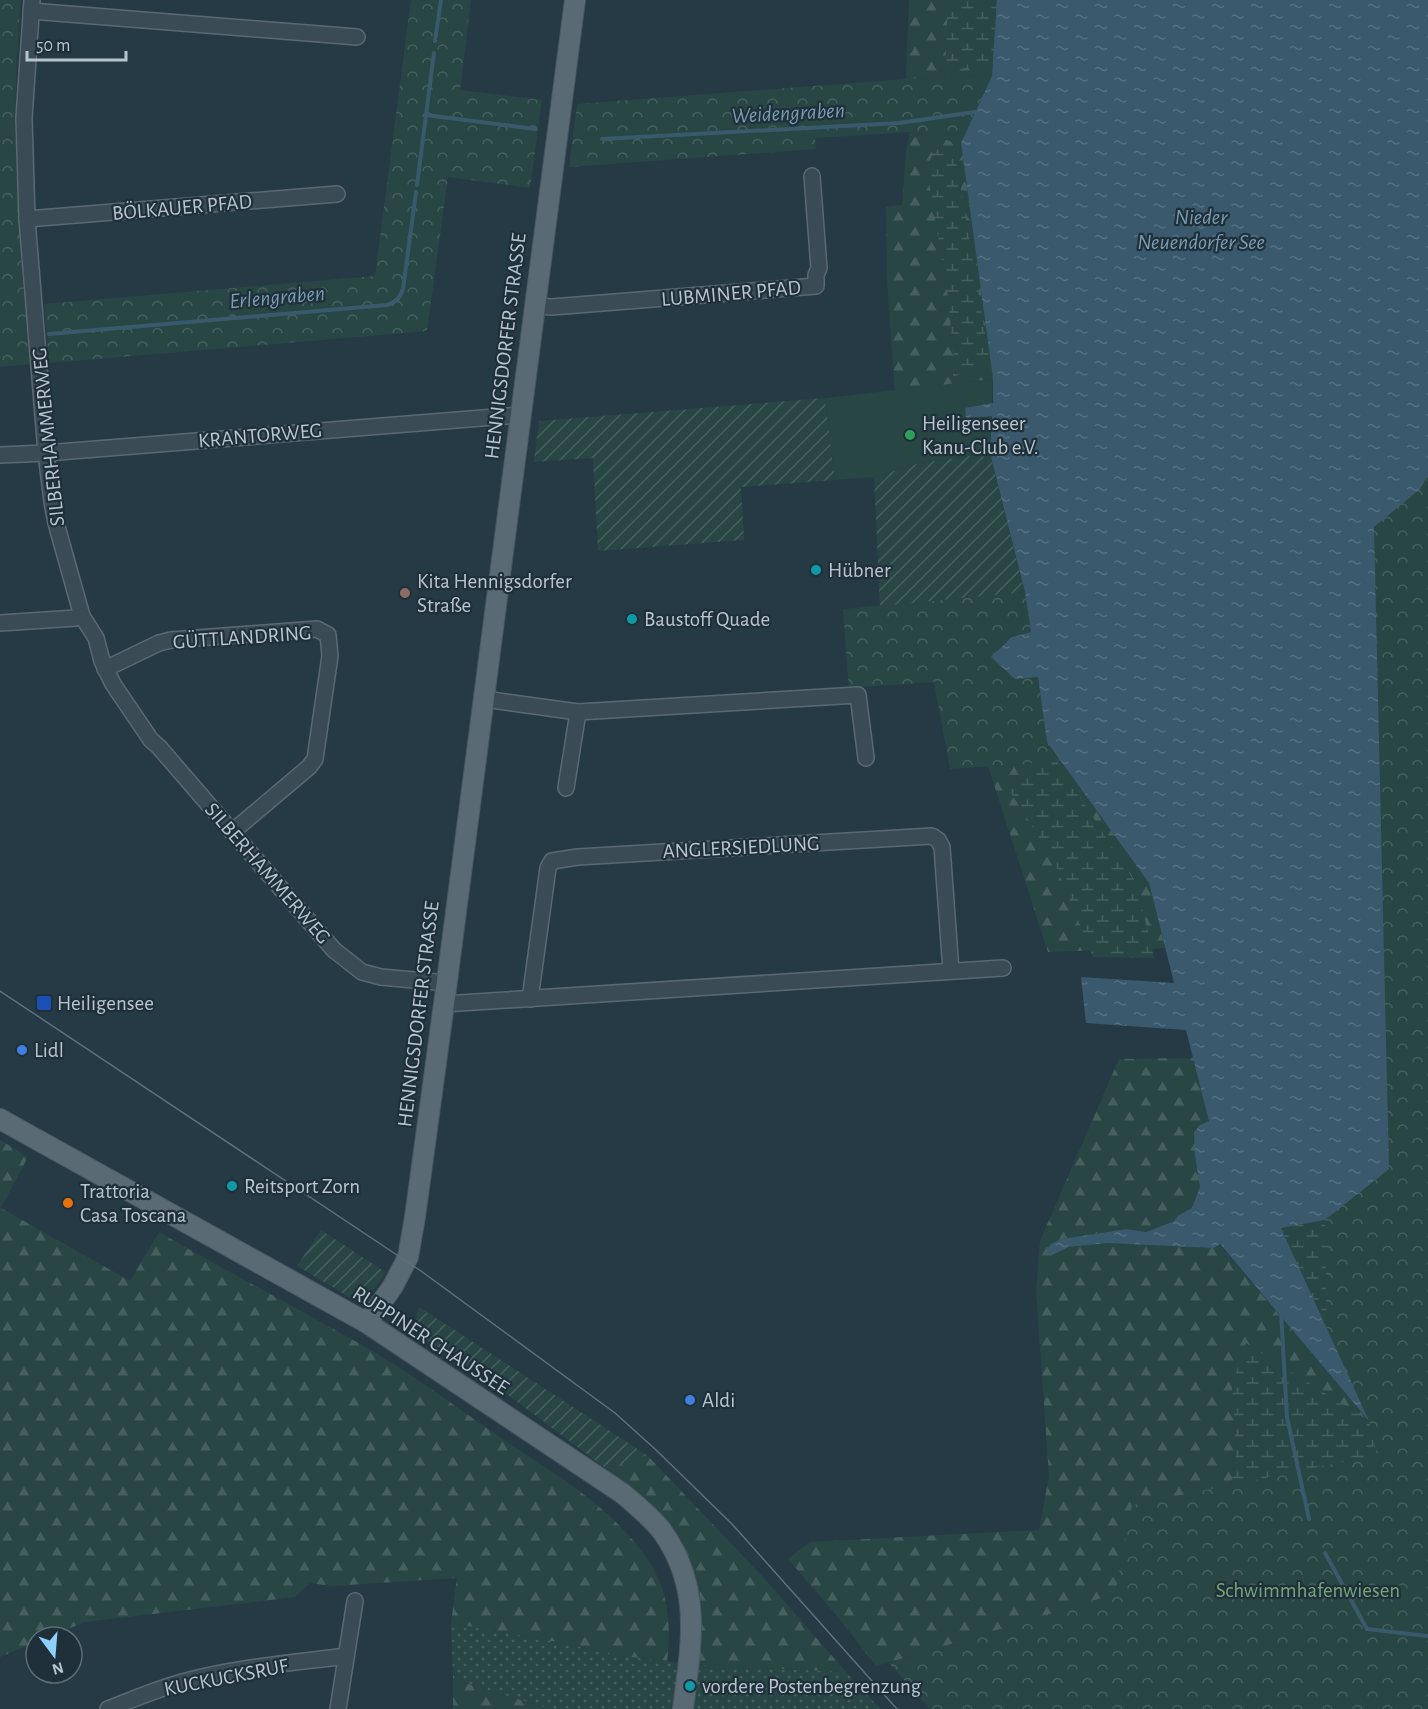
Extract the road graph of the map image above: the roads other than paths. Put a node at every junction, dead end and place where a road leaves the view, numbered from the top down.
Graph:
1 (575, 0) edge
2 (32, 5) edge
3 (357, 37) dead end
4 (812, 176) dead end
5 (337, 194) dead end
6 (27, 219) junction
7 (534, 306) junction
8 (520, 414) junction
9 (46, 453) junction
10 (0, 455) edge
11 (82, 616) junction
12 (0, 623) edge
13 (105, 669) junction
14 (484, 699) junction
15 (578, 712) junction
16 (866, 758) dead end
17 (566, 788) dead end
18 (232, 832) junction
19 (1003, 968) dead end
20 (951, 971) junction
21 (446, 983) junction
22 (530, 999) junction
23 (444, 1004) junction
24 (0, 1119) edge
25 (367, 1323) junction
26 (355, 1601) dead end
27 (346, 1656) junction
28 (147, 1693) junction
29 (108, 1709) edge
30 (150, 1709) edge
31 (338, 1709) edge
32 (683, 1709) edge

1 - 7 main road, HENNIGSDORFER STRASSE
2 - 3 street
2 - 6 street, SILBERHAMMERWEG
4 - 7 street, LUBMINER PFAD
5 - 6 street, BÖLKAUER PFAD
6 - 9 street, SILBERHAMMERWEG
7 - 8 main road, HENNIGSDORFER STRASSE
8 - 9 street, KRANTORWEG
8 - 14 main road, HENNIGSDORFER STRASSE
9 - 10 street, KRANTORWEG
9 - 11 street, SILBERHAMMERWEG
11 - 12 street
11 - 13 street, SILBERHAMMERWEG
13 - 18 street, SILBERHAMMERWEG
13 - 18 street, GÜTTLANDRING
14 - 15 street
14 - 21 main road, HENNIGSDORFER STRASSE
15 - 16 street
15 - 17 street
18 - 21 street, SILBERHAMMERWEG
19 - 20 street
20 - 22 street
20 - 22 street, ANGLERSIEDLUNG
21 - 23 main road, HENNIGSDORFER STRASSE
22 - 23 street
23 - 25 main road, HENNIGSDORFER STRASSE
24 - 25 main road, RUPPINER CHAUSSEE
25 - 32 main road, RUPPINER CHAUSSEE
26 - 27 street
27 - 28 street, KUCKUCKSRUF
27 - 31 street
28 - 29 street, KUCKUCKSRUF
28 - 30 street

